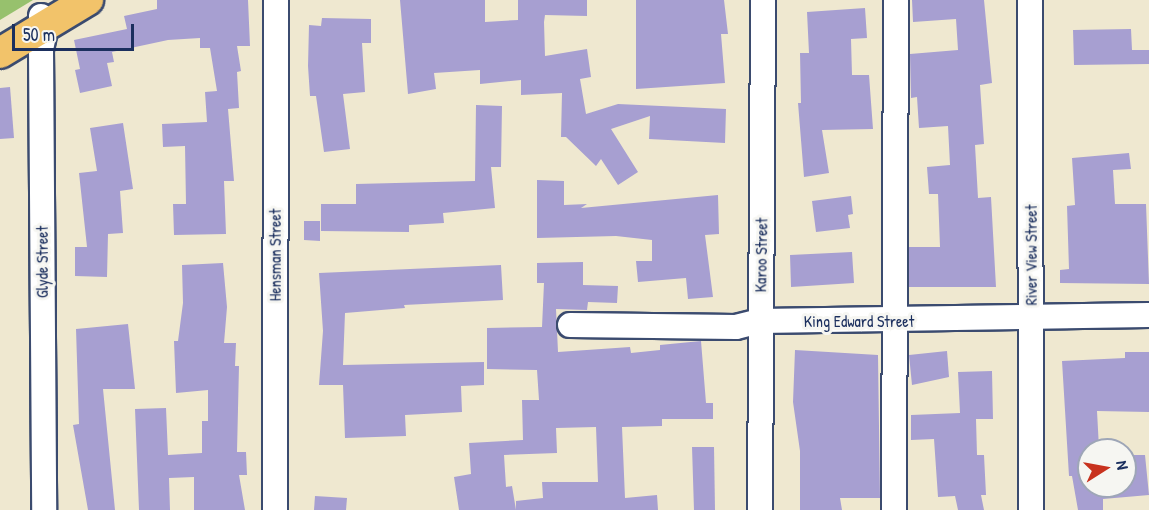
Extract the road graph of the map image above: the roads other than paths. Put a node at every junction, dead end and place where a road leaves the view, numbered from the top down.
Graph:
1 (68, 0) edge
2 (88, 0) edge
3 (276, 0) edge
4 (763, 0) edge
5 (896, 0) edge
6 (1030, 0) edge
7 (43, 21) junction
8 (0, 40) edge
9 (0, 53) edge
10 (1149, 315) edge
11 (1031, 317) junction
12 (760, 321) junction
13 (895, 321) junction
14 (570, 325) dead end
15 (44, 510) edge
16 (274, 510) edge
17 (760, 510) edge
18 (894, 510) edge
19 (1031, 510) edge

1 - 7 main road
2 - 7 main road
3 - 16 street, Hensman Street
4 - 12 street, Karoo Street
5 - 13 street
6 - 11 street, River View Street
7 - 8 main road
7 - 9 main road
7 - 15 street, Glyde Street
10 - 11 street, King Edward Street
11 - 13 street, King Edward Street
11 - 19 street, River View Street
12 - 13 street, King Edward Street
12 - 14 street, King Edward Street
12 - 17 street, Karoo Street
13 - 18 street

